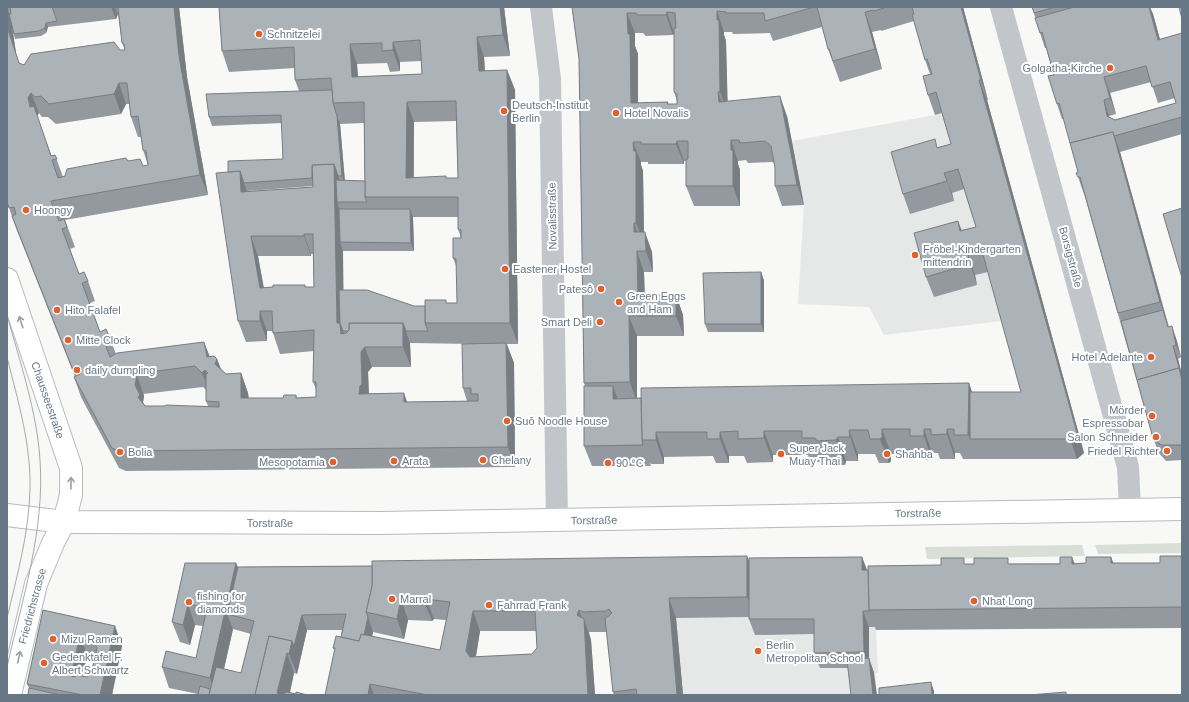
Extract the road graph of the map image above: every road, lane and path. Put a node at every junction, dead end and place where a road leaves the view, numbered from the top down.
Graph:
1 (541, 7) edge
2 (1001, 7) edge
3 (7, 280) edge
4 (1130, 509) junction
5 (1182, 509) edge
6 (7, 515) edge
7 (557, 521) junction
8 (64, 522) junction
9 (10, 695) edge

1 - 7 street, Novalisstraße
2 - 4 street, Borsigstraße
8 -> 3 main road, Chausseestraße
4 - 5 main road, Torstraße
4 - 7 main road, Torstraße
6 - 8 main road, Torstraße
7 - 8 main road, Torstraße
9 -> 8 main road, Friedrichstrasse

